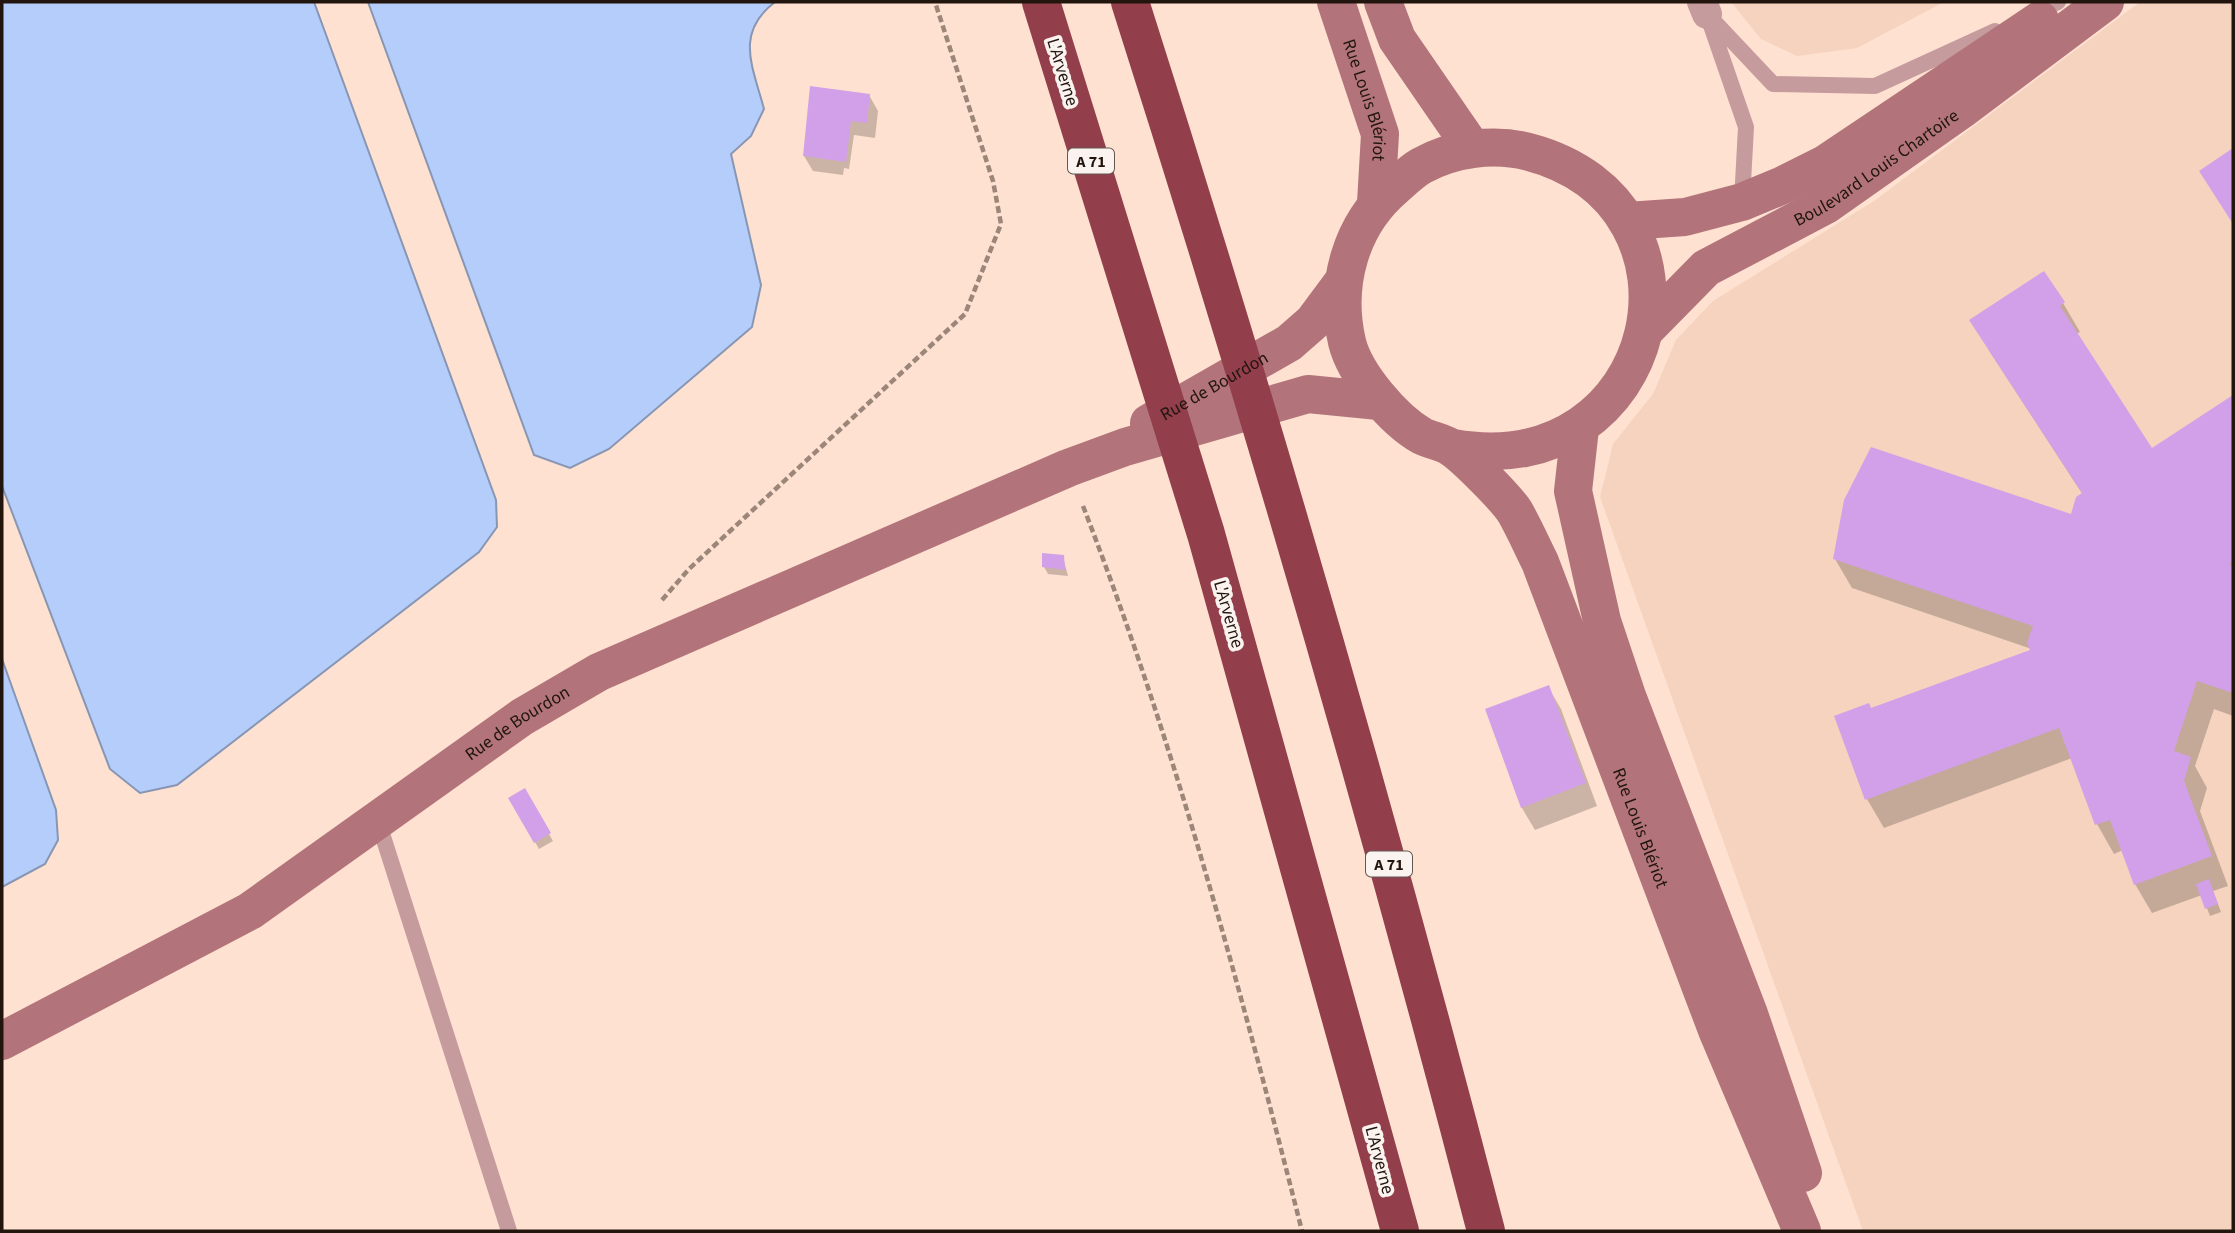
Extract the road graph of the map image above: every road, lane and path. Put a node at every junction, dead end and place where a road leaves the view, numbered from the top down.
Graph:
1 (935, 2) edge
2 (1041, 2) edge
3 (1130, 2) edge
4 (1335, 2) edge
5 (1384, 2) edge
6 (2058, 2) edge
7 (2068, 2) edge
8 (2105, 2) edge
9 (1705, 8) edge
10 (1472, 148) junction
11 (1742, 202) junction
12 (1376, 203) junction
13 (1628, 221) junction
14 (1342, 283) junction
15 (1647, 328) junction
16 (1379, 401) junction
17 (1580, 428) junction
18 (1453, 448) junction
19 (1068, 468) junction
20 (653, 610) dead end
21 (378, 821) junction
22 (2, 1041) edge
23 (509, 1231) edge
24 (1302, 1231) edge
25 (1400, 1231) edge
26 (1486, 1231) edge
27 (1802, 1231) edge
28 (1823, 1231) edge

1 - 20 path
2 - 25 highway, L'Arverne / A 71
3 - 26 highway, A 71
4 - 12 main road, Rue Louis Blériot
5 - 10 main road
6 - 9 lane
7 - 11 main road, Boulevard Louis Chartoire
8 - 15 main road, Boulevard Louis Chartoire
9 - 11 lane
10 - 12 main road
10 - 13 main road
11 - 13 main road, Boulevard Louis Chartoire
12 - 14 main road
13 - 15 main road
14 - 16 main road
14 - 19 main road, Rue de Bourdon
15 - 17 main road
16 - 18 main road
16 - 19 main road, Rue de Bourdon
17 - 18 main road
17 - 28 main road, Rue Louis Blériot
18 - 27 main road, Rue Louis Blériot
19 - 21 main road, Rue de Bourdon
19 - 24 path
21 - 22 main road, Rue de Bourdon
21 - 23 lane

